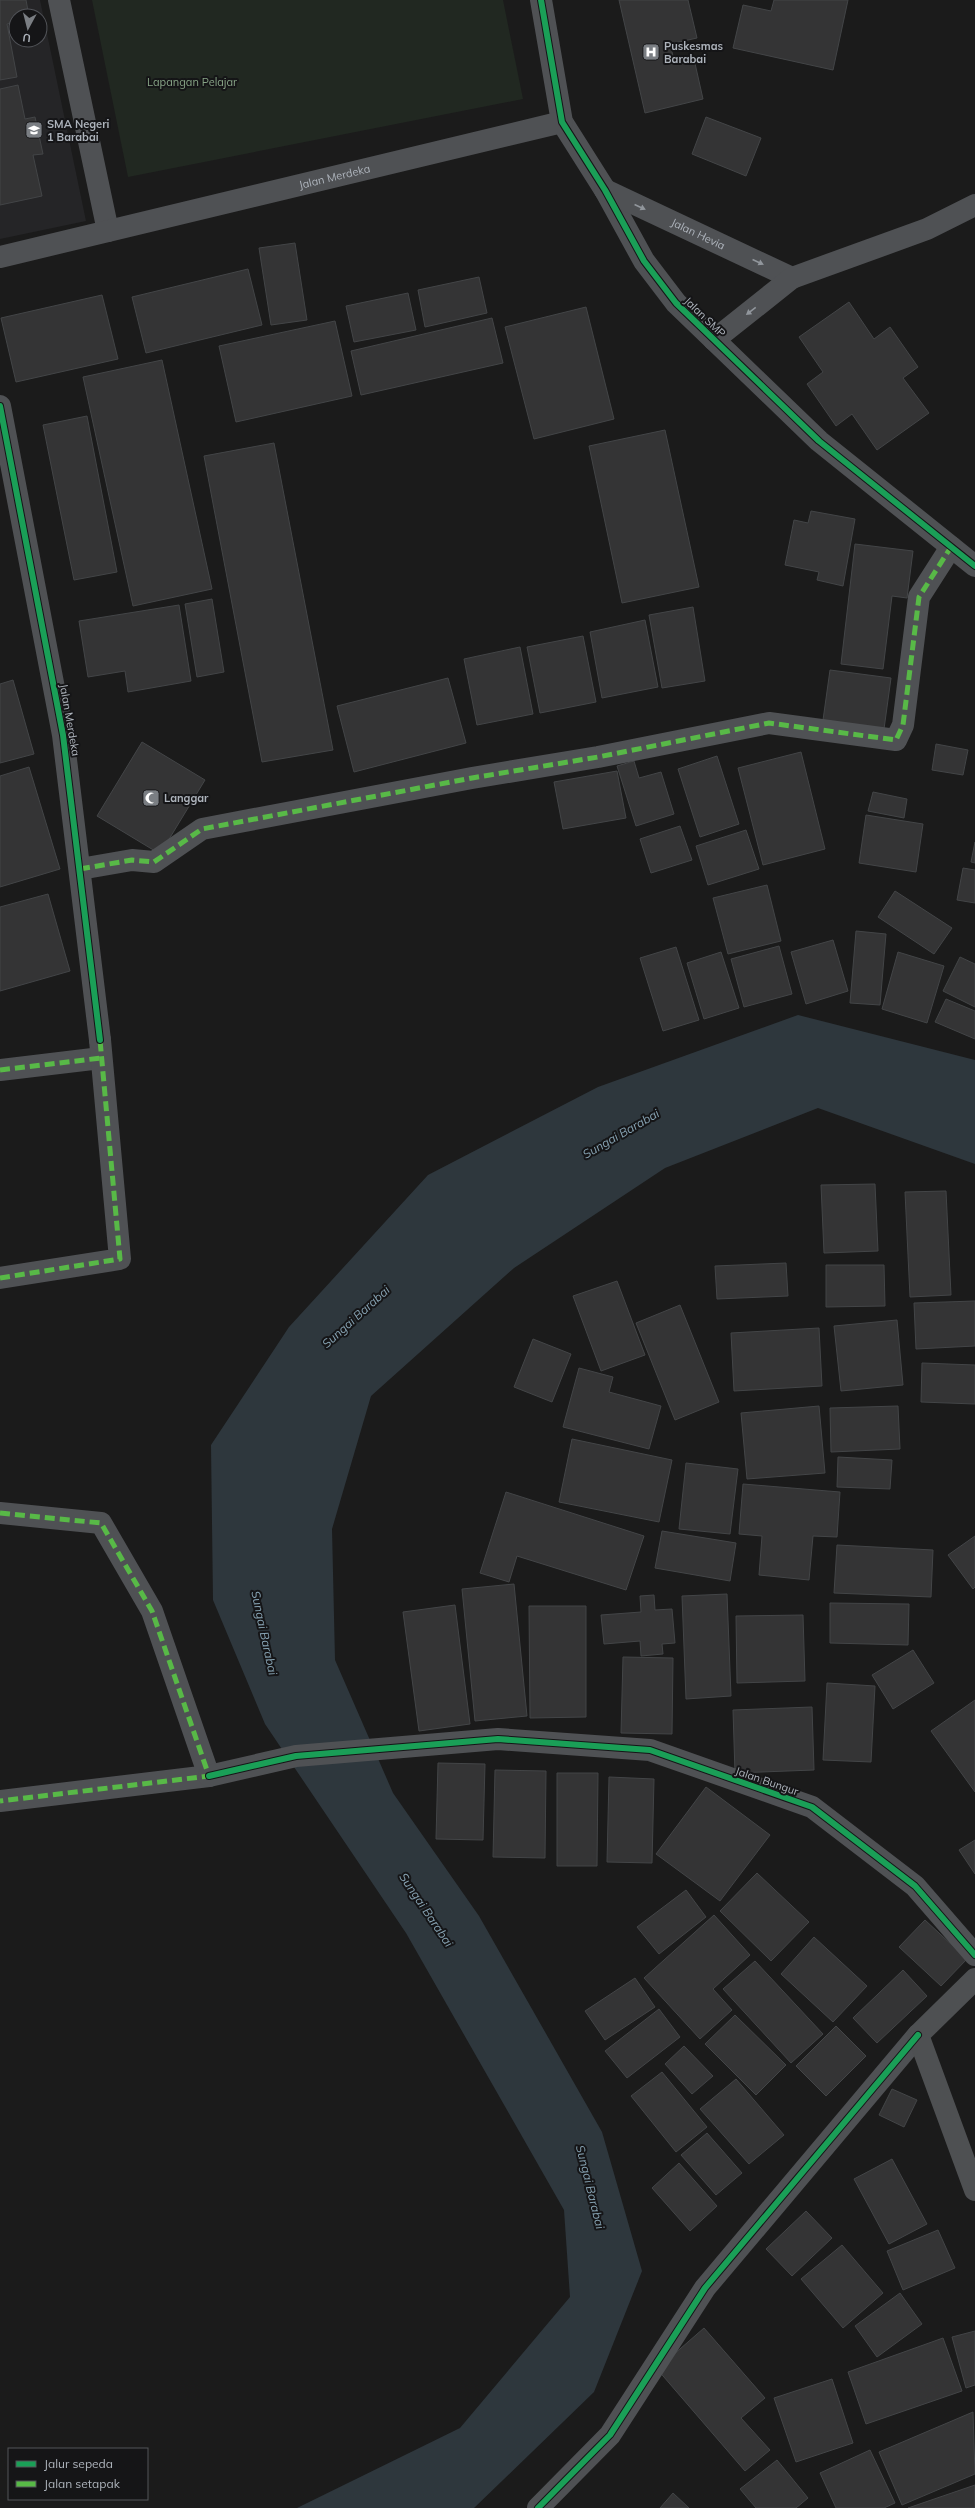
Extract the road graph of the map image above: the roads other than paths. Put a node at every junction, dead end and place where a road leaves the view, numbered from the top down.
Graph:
1 (59, 0) edge
2 (542, 0) edge
3 (562, 122) junction
4 (605, 190) junction
5 (975, 205) edge
6 (108, 231) junction
7 (0, 257) edge
8 (792, 278) junction
9 (714, 340) junction
10 (0, 406) edge
11 (951, 547) junction
12 (975, 566) edge
13 (80, 869) junction
14 (100, 1049) junction
15 (0, 1070) edge
16 (0, 1278) edge
17 (0, 1512) edge
18 (209, 1776) junction
19 (0, 1801) edge
20 (975, 1955) edge
21 (975, 1979) edge
22 (918, 2035) junction
23 (975, 2190) edge
24 (538, 2508) edge

1 - 6 street
2 - 3 street, Jalan SMP
3 - 4 street, Jalan SMP
3 - 6 street, Jalan Merdeka
4 -> 8 street, Jalan Hevia
4 - 9 street, Jalan SMP
5 - 8 street
6 - 7 street, Jalan Merdeka
8 -> 9 street
9 - 11 street, Jalan SMP
10 - 13 street, Jalan Merdeka
11 - 12 street, Jalan SMP
11 - 13 street
13 - 14 street, Jalan Merdeka
14 - 15 street
14 - 16 street, Jalan Merdeka
17 - 18 street
18 - 19 street, Jalan Bungur
18 - 20 street, Jalan Bungur
21 - 22 main road
22 - 23 main road
22 - 24 street

